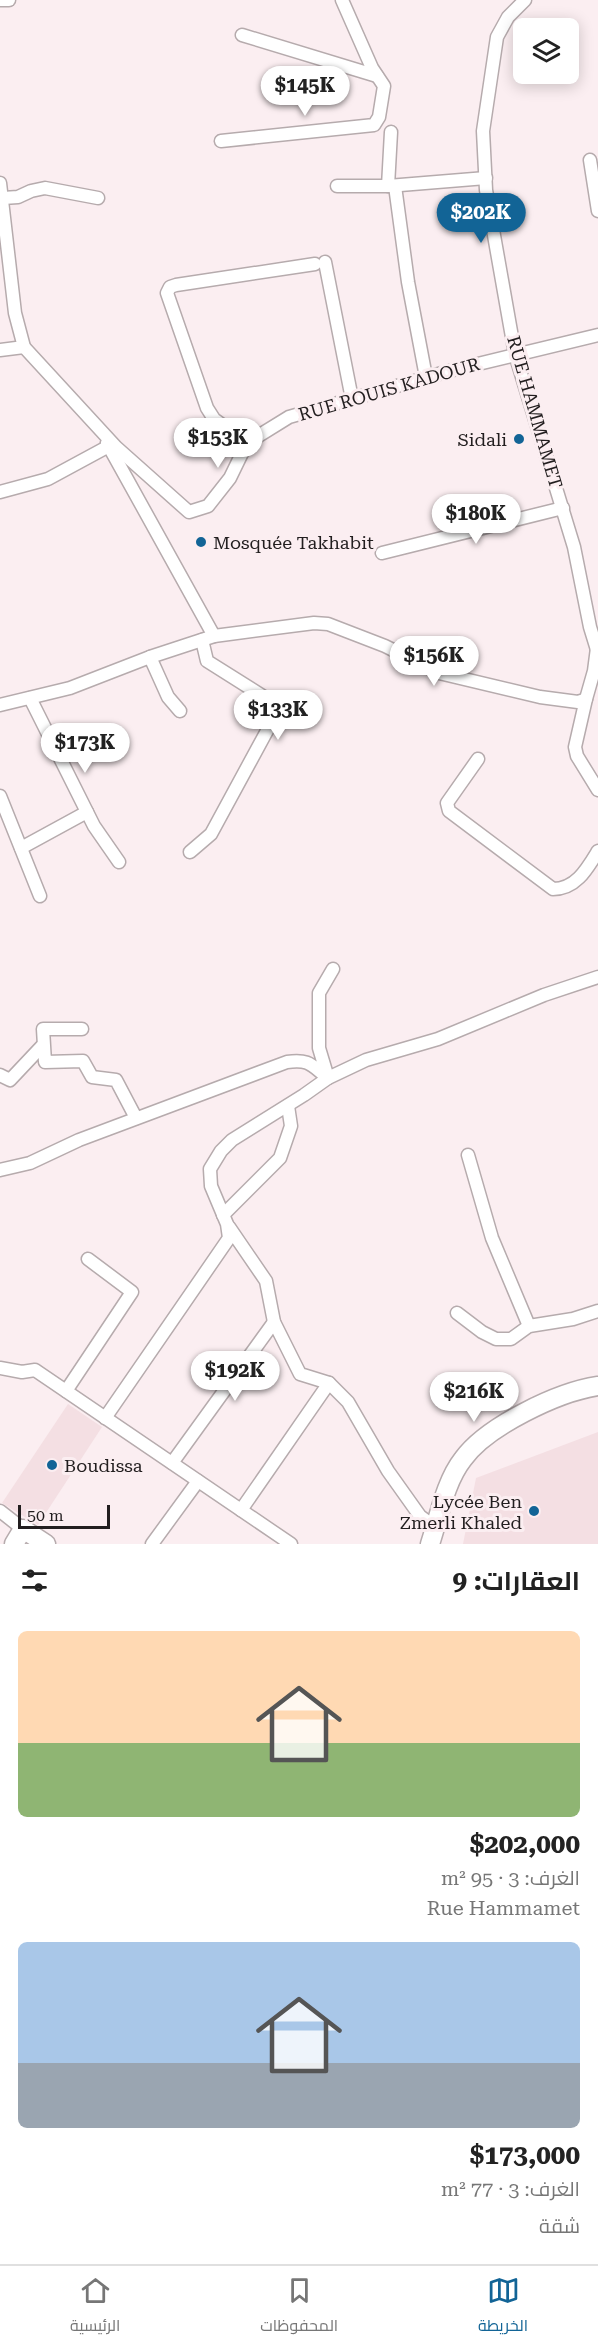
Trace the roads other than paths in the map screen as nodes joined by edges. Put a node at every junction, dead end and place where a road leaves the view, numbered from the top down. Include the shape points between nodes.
1 (0, 0) edge
2 (9, 0) edge
3 (342, 0) edge
4 (525, 0) edge
5 (242, 35) dead end
6 (377, 76) junction
7 (391, 132) dead end
8 (221, 141) dead end
9 (590, 160) dead end
10 (486, 178) junction
11 (0, 183) edge
12 (337, 186) dead end
13 (391, 186) junction
14 (3, 198) junction
15 (98, 198) dead end
16 (598, 211) edge
17 (598, 335) edge
18 (24, 347) junction
19 (0, 350) edge
20 (515, 354) junction
21 (426, 377) junction
22 (352, 399) junction
23 (98, 428) junction
24 (247, 443) junction
25 (109, 446) junction
26 (0, 492) edge
27 (563, 508) junction
28 (382, 553) dead end
29 (214, 636) junction
30 (202, 640) junction
31 (597, 650) edge
32 (150, 657) junction
33 (30, 698) junction
34 (585, 699) junction
35 (0, 705) edge
36 (180, 711) dead end
37 (478, 759) dead end
38 (598, 790) edge
39 (0, 796) edge
40 (87, 813) junction
41 (21, 849) junction
42 (598, 851) edge
43 (190, 852) dead end
44 (119, 862) dead end
45 (40, 896) dead end
46 (333, 969) dead end
47 (598, 977) edge
48 (82, 1029) dead end
49 (43, 1045) junction
50 (0, 1075) edge
51 (328, 1078) junction
52 (288, 1106) junction
53 (135, 1118) junction
54 (468, 1155) dead end
55 (0, 1170) edge
56 (224, 1216) junction
57 (88, 1259) dead end
58 (598, 1311) edge
59 (457, 1313) dead end
60 (274, 1322) junction
61 (529, 1326) junction
62 (0, 1368) edge
63 (329, 1383) junction
64 (598, 1386) edge
65 (66, 1391) junction
66 (105, 1418) junction
67 (172, 1463) junction
68 (198, 1481) junction
69 (241, 1510) junction
70 (0, 1511) edge
71 (19, 1536) edge
72 (433, 1536) edge
73 (46, 1544) edge
74 (153, 1544) edge
75 (291, 1544) edge

1 - 2 street
3 - 6 street
4 - 10 street, RUE HAMMAMET via 508,16 498,37 483,131
5 - 6 street
6 - 8 street via 384,86 374,125
7 - 13 street
9 - 16 street
10 - 13 street
10 - 20 street, RUE HAMMAMET
11 - 14 street
12 - 13 street
13 - 21 street
14 - 15 street via 45,189
14 - 18 street via 15,313
17 - 20 street, RUE ROUIS KADOUR
18 - 19 street
18 - 23 street
20 - 21 street, RUE ROUIS KADOUR
20 - 27 street, RUE HAMMAMET
21 - 22 street, RUE ROUIS KADOUR
22 - 24 street, RUE ROUIS KADOUR via 289,417
22 - 24 street via 320,263 170,287 167,293 207,408 214,419
23 - 24 street via 189,512 208,506 230,478
23 - 25 street
25 - 26 street via 48,479
25 - 29 street
27 - 28 street
27 - 31 street, RUE HAMMAMET
29 - 30 street
29 - 34 street via 328,624 439,673 540,697 578,702
30 - 32 street
30 - 43 street via 207,661 277,708 211,834
31 - 34 street
32 - 33 street via 70,688
32 - 36 street via 168,697
33 - 35 street
33 - 40 street
34 - 38 street via 575,747
37 - 42 street via 447,803 449,811 553,889 574,883
39 - 41 street
40 - 41 street
40 - 44 street
41 - 45 street
46 - 51 street via 319,993 319,1048
47 - 51 street via 429,1042 366,1060
48 - 49 street via 43,1029
49 - 50 street via 10,1080
49 - 53 street via 45,1062 83,1061 92,1077 116,1080
51 - 52 street
51 - 53 street via 311,1063 288,1062
52 - 56 street via 291,1126 280,1158
52 - 56 street via 232,1140 210,1169 211,1186
53 - 55 street via 30,1163
54 - 61 street via 492,1238
56 - 60 street via 266,1281
56 - 66 street via 229,1238
57 - 65 street via 132,1292
58 - 61 street
59 - 61 street via 496,1338 511,1339
60 - 63 street via 300,1374
60 - 67 street
62 - 65 street via 35,1370
63 - 69 street
63 - 72 street via 348,1402 388,1471
64 - 72 street via 549,1401 478,1442 453,1476
65 - 66 street
66 - 67 street
67 - 68 street
68 - 69 street
68 - 74 street
69 - 75 street
70 - 71 street
71 - 73 street

